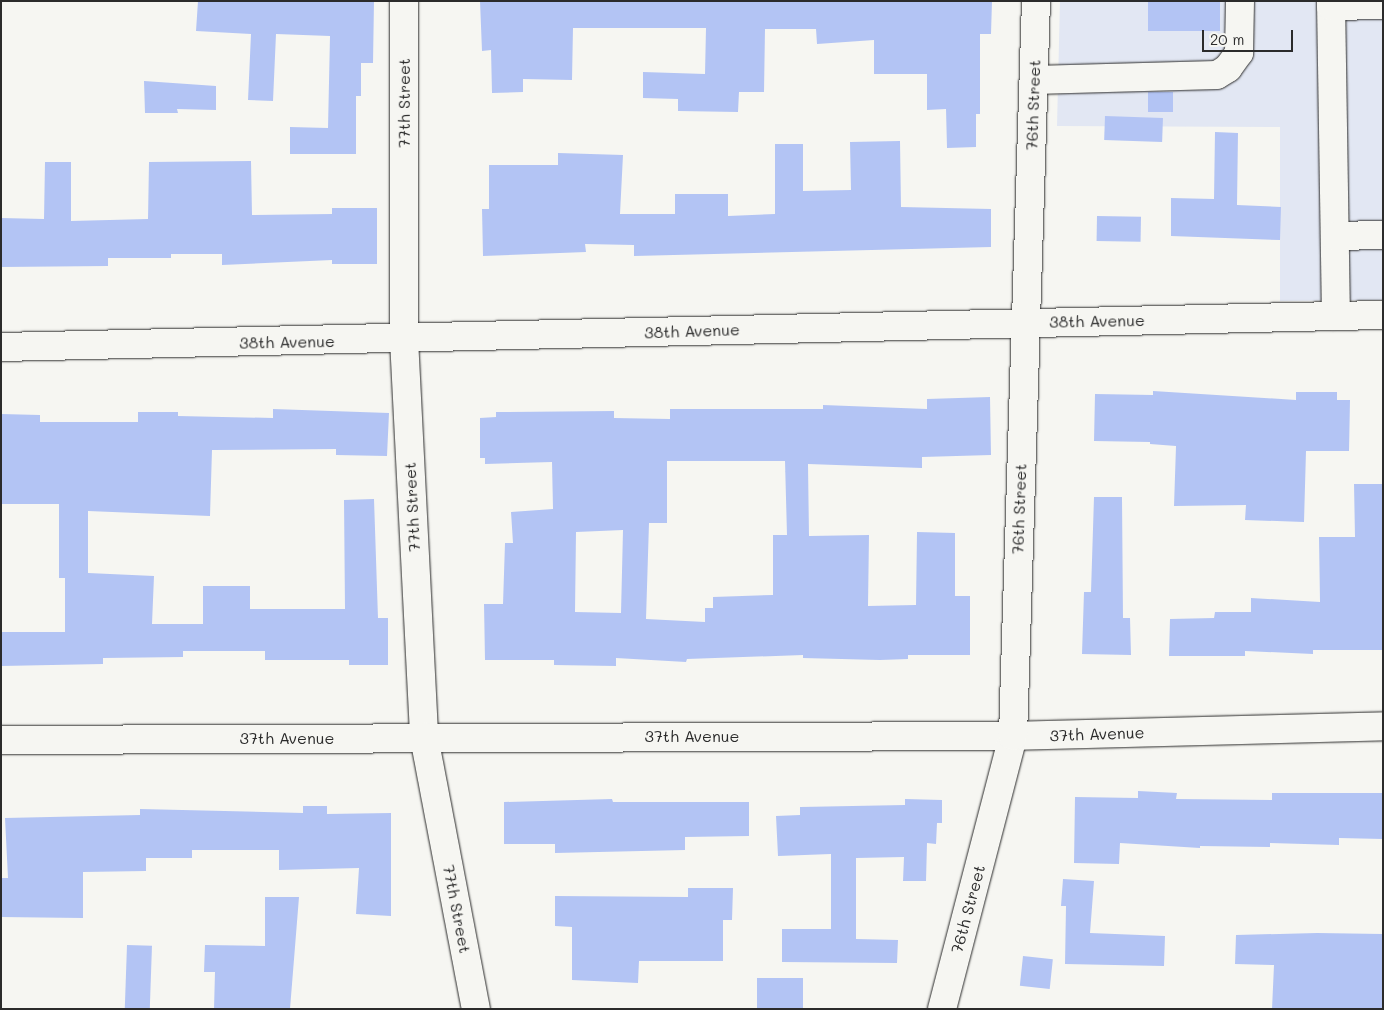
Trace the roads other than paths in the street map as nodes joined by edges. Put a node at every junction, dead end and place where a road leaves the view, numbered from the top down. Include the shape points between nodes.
1 (404, 1) edge
2 (1036, 1) edge
3 (1240, 1) edge
4 (1331, 4) edge
5 (1383, 5) edge
6 (1034, 80) junction
7 (1383, 235) edge
8 (1335, 236) junction
9 (1383, 315) edge
10 (1336, 316) junction
11 (1024, 322) junction
12 (404, 339) junction
13 (1, 347) edge
14 (1383, 726) edge
15 (1012, 736) junction
16 (424, 737) junction
17 (1, 740) edge
18 (476, 1009) edge
19 (942, 1009) edge

1 - 12 street, 77th Street
2 - 6 street, 76th Street
3 - 6 street via 1239,53 1228,68 1217,75
4 - 5 street
4 - 8 street
6 - 11 street, 76th Street
7 - 8 street
8 - 10 street
9 - 10 street, 38th Avenue
10 - 11 street, 38th Avenue
11 - 12 street, 38th Avenue
11 - 15 street, 76th Street
12 - 13 street, 38th Avenue
12 - 16 street, 77th Street
14 - 15 street, 37th Avenue
15 - 16 street, 37th Avenue
15 - 19 street, 76th Street
16 - 17 street, 37th Avenue
16 - 18 street, 77th Street

